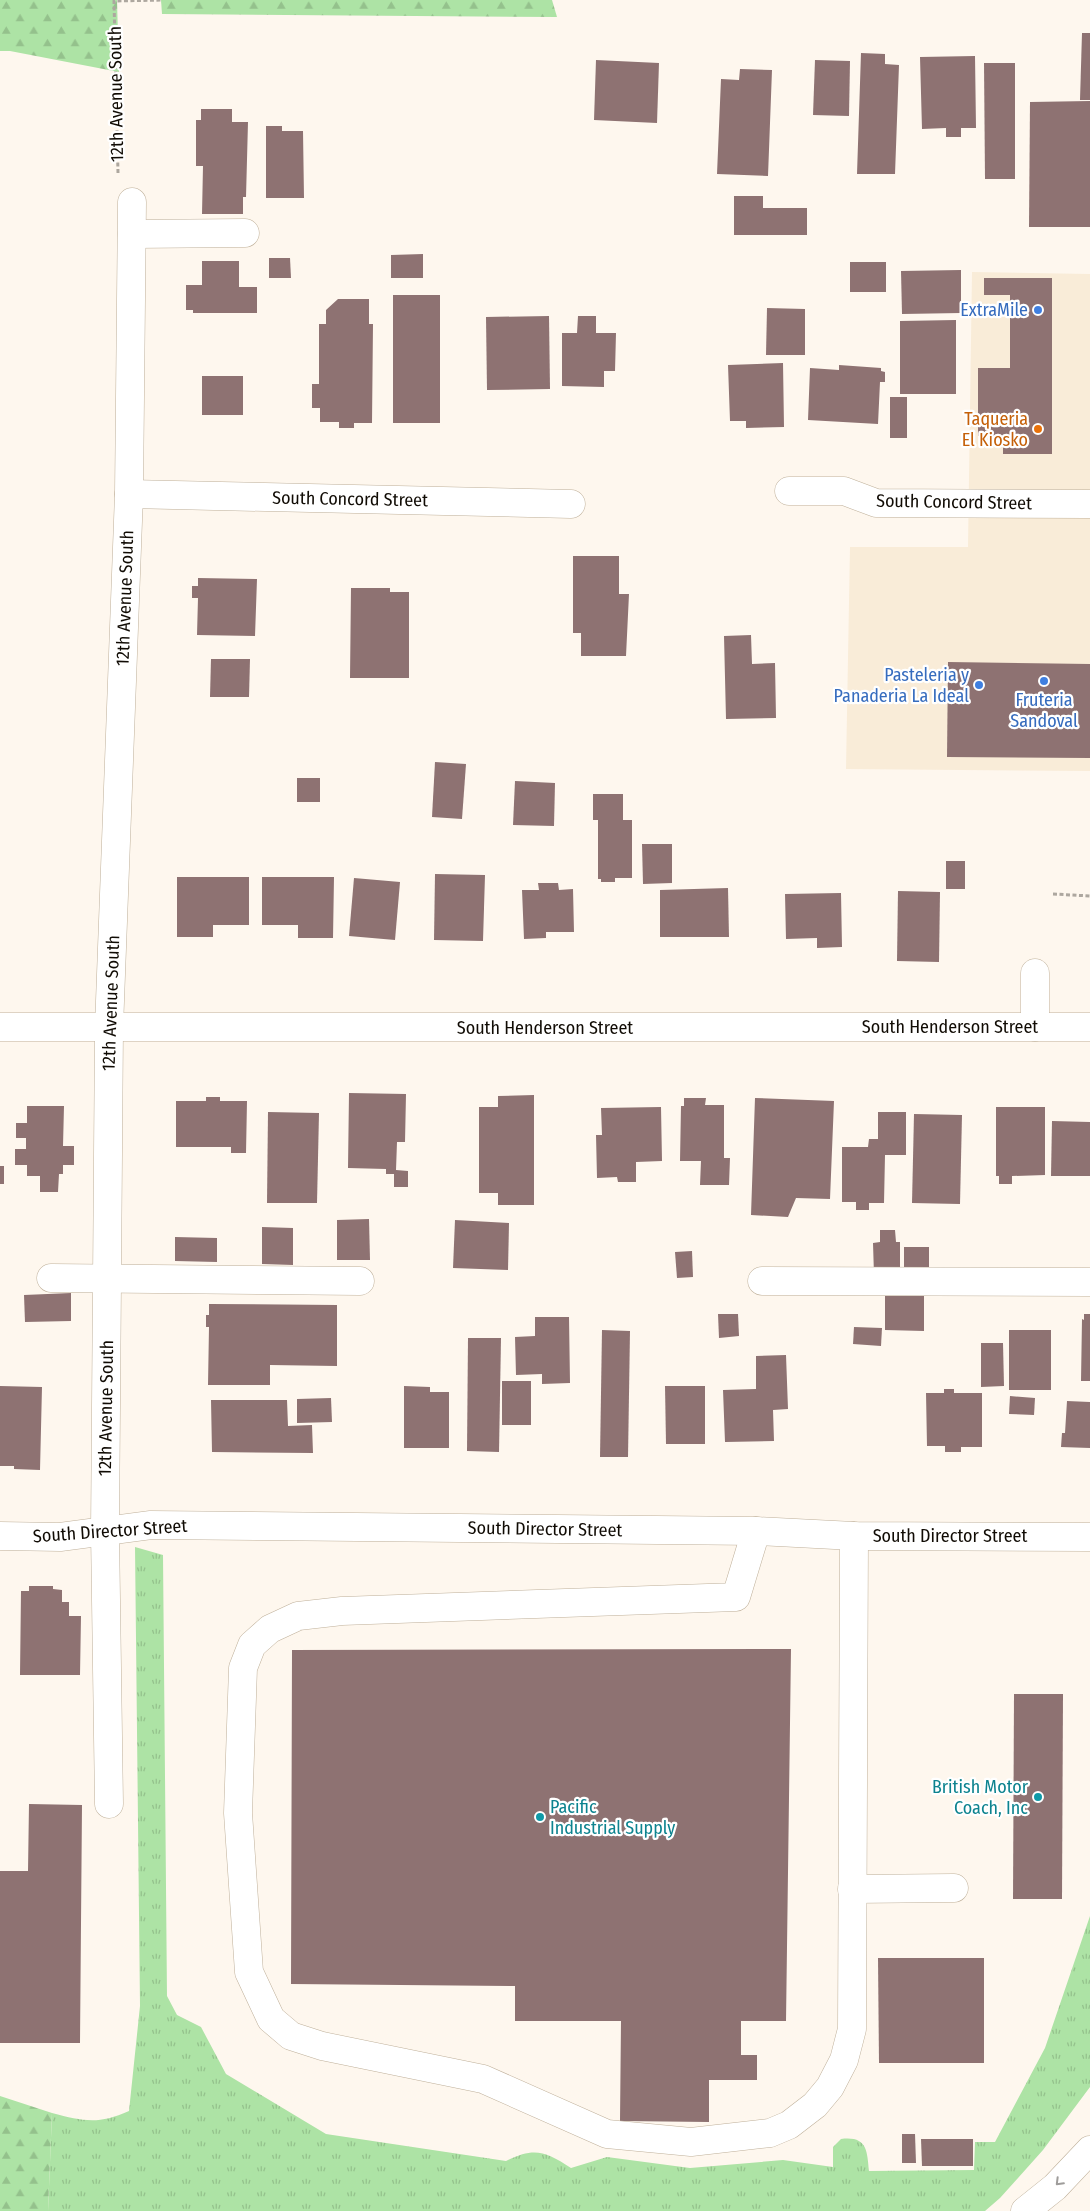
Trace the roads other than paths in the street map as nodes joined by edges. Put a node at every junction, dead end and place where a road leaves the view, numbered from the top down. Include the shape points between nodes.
1 (132, 202) dead end
2 (245, 233) dead end
3 (132, 234) junction
4 (789, 491) dead end
5 (129, 494) junction
6 (571, 504) dead end
7 (1090, 504) edge
8 (1035, 973) dead end
9 (0, 1027) edge
10 (1035, 1027) junction
11 (1090, 1027) edge
12 (110, 1028) junction
13 (51, 1278) dead end
14 (107, 1279) junction
15 (360, 1281) dead end
16 (762, 1281) dead end
17 (1090, 1282) edge
18 (756, 1531) junction
19 (105, 1532) junction
20 (0, 1536) edge
21 (854, 1536) junction
22 (1090, 1537) edge
23 (110, 1804) dead end
24 (954, 1888) dead end
25 (852, 1889) junction
26 (1090, 2150) edge
27 (1025, 2211) edge

1 - 3 main road, 12th Avenue South
2 - 3 main road
3 - 5 main road, 12th Avenue South
4 - 7 main road, South Concord Street via 844,491 876,503
5 - 6 main road, South Concord Street
5 - 12 main road, 12th Avenue South
8 - 10 main road
9 - 12 main road, South Henderson Street
10 - 11 main road, South Henderson Street
10 - 12 main road, South Henderson Street
12 - 14 main road, 12th Avenue South
13 - 14 main road
14 - 15 main road
14 - 19 main road, 12th Avenue South
16 - 17 main road
18 - 19 main road, South Director Street via 151,1525
18 - 21 main road, South Director Street
18 - 25 main road via 736,1597 342,1611 298,1616 270,1629 252,1644 243,1668 238,1813 249,1972 271,2019 291,2036 322,2046 483,2079 607,2134 691,2142 770,2133 789,2125 816,2105 844,2060 852,2029
19 - 20 main road, South Director Street via 60,1537
19 - 23 main road, 12th Avenue South
21 - 22 main road, South Director Street
21 - 25 main road
24 - 25 main road
26 -> 27 main road via 1055,2187

